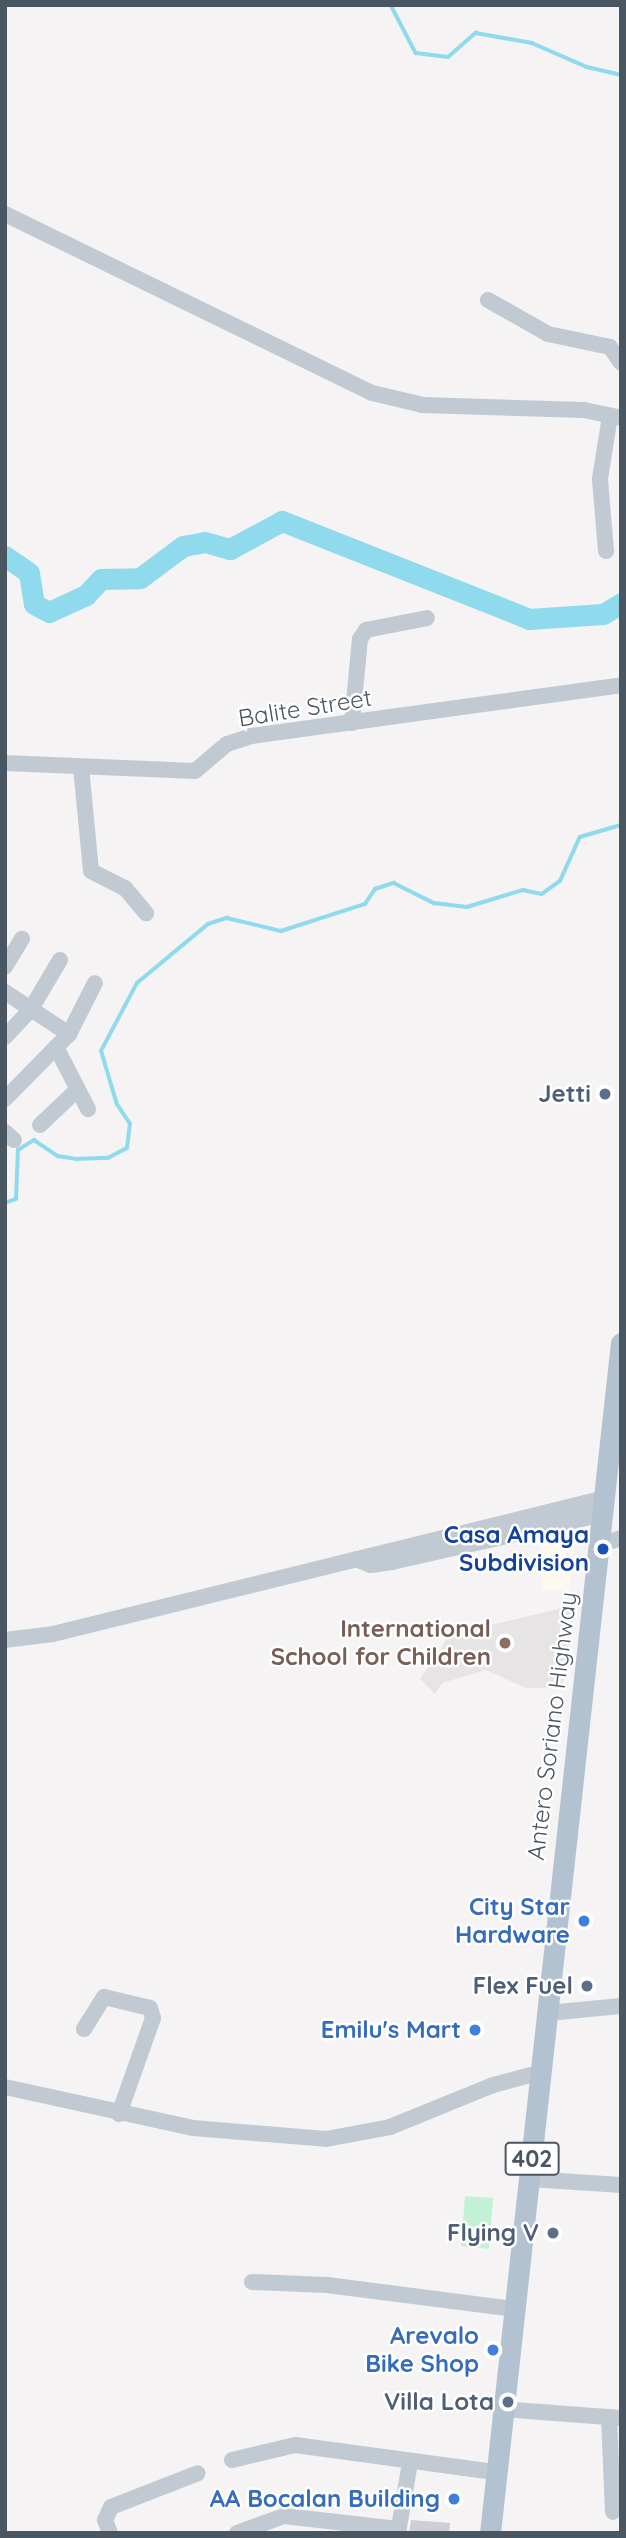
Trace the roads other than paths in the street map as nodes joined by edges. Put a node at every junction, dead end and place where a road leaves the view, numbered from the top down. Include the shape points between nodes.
1 (5, 214) edge
2 (488, 300) dead end
3 (621, 363) edge
4 (615, 417) edge
5 (606, 551) dead end
6 (427, 618) dead end
7 (621, 685) edge
8 (352, 723) junction
9 (5, 763) edge
10 (81, 767) junction
11 (146, 913) dead end
12 (22, 939) dead end
13 (60, 960) dead end
14 (5, 967) edge
15 (95, 983) dead end
16 (5, 992) edge
17 (31, 1009) junction
18 (69, 1034) junction
19 (5, 1037) edge
20 (56, 1047) junction
21 (78, 1089) junction
22 (5, 1100) edge
23 (88, 1109) dead end
24 (40, 1125) dead end
25 (621, 1343) edge
26 (604, 1506) junction
27 (621, 1538) edge
28 (600, 1545) junction
29 (5, 1640) edge
30 (621, 2006) edge
31 (548, 2013) junction
32 (84, 2029) dead end
33 (542, 2072) junction
34 (5, 2088) edge
35 (119, 2114) junction
36 (530, 2179) junction
37 (621, 2185) edge
38 (252, 2282) dead end
39 (514, 2309) junction
40 (502, 2409) junction
41 (615, 2418) edge
42 (232, 2460) dead end
43 (410, 2463) junction
44 (496, 2472) junction
45 (198, 2473) dead end
46 (613, 2512) dead end
47 (398, 2531) edge
48 (110, 2533) edge
49 (237, 2533) edge
50 (490, 2533) edge

1 - 4 street via 372,393 423,405 584,410
2 - 3 street via 548,334 610,347
4 - 5 street via 600,479
6 - 8 street via 366,630 360,639
7 - 8 street, Balite Street
8 - 10 street, Balite Street via 237,739 195,771
9 - 10 street, Balite Street
10 - 11 street via 91,871 125,888
12 - 14 street
13 - 17 street
15 - 18 street
16 - 17 street
17 - 18 street
17 - 19 street
18 - 20 street
20 - 21 street
20 - 22 street
21 - 23 street
21 - 24 street
25 - 26 main road, Antero Soriano Highway / 402
26 - 28 main road, Antero Soriano Highway / 402
26 - 29 street via 392,1562 371,1565 356,1559 53,1634
27 - 28 street
28 - 31 main road, Antero Soriano Highway / 402
30 - 31 street
31 - 33 main road, Antero Soriano Highway / 402
32 - 35 street via 104,1997 150,2008 153,2018
33 - 35 street via 493,2085 390,2127 326,2139 193,2128
33 - 36 main road, Antero Soriano Highway / 402
34 - 35 street
36 - 37 street
36 - 39 main road, Antero Soriano Highway / 402
38 - 39 street via 327,2285
39 - 40 main road, Antero Soriano Highway / 402
40 - 41 street
40 - 44 main road, Antero Soriano Highway / 402
41 - 46 street
42 - 43 street via 295,2445
43 - 44 street
43 - 47 street
44 - 50 main road, Antero Soriano Highway / 402
45 - 48 street via 111,2507 105,2520
47 - 49 street via 284,2516

